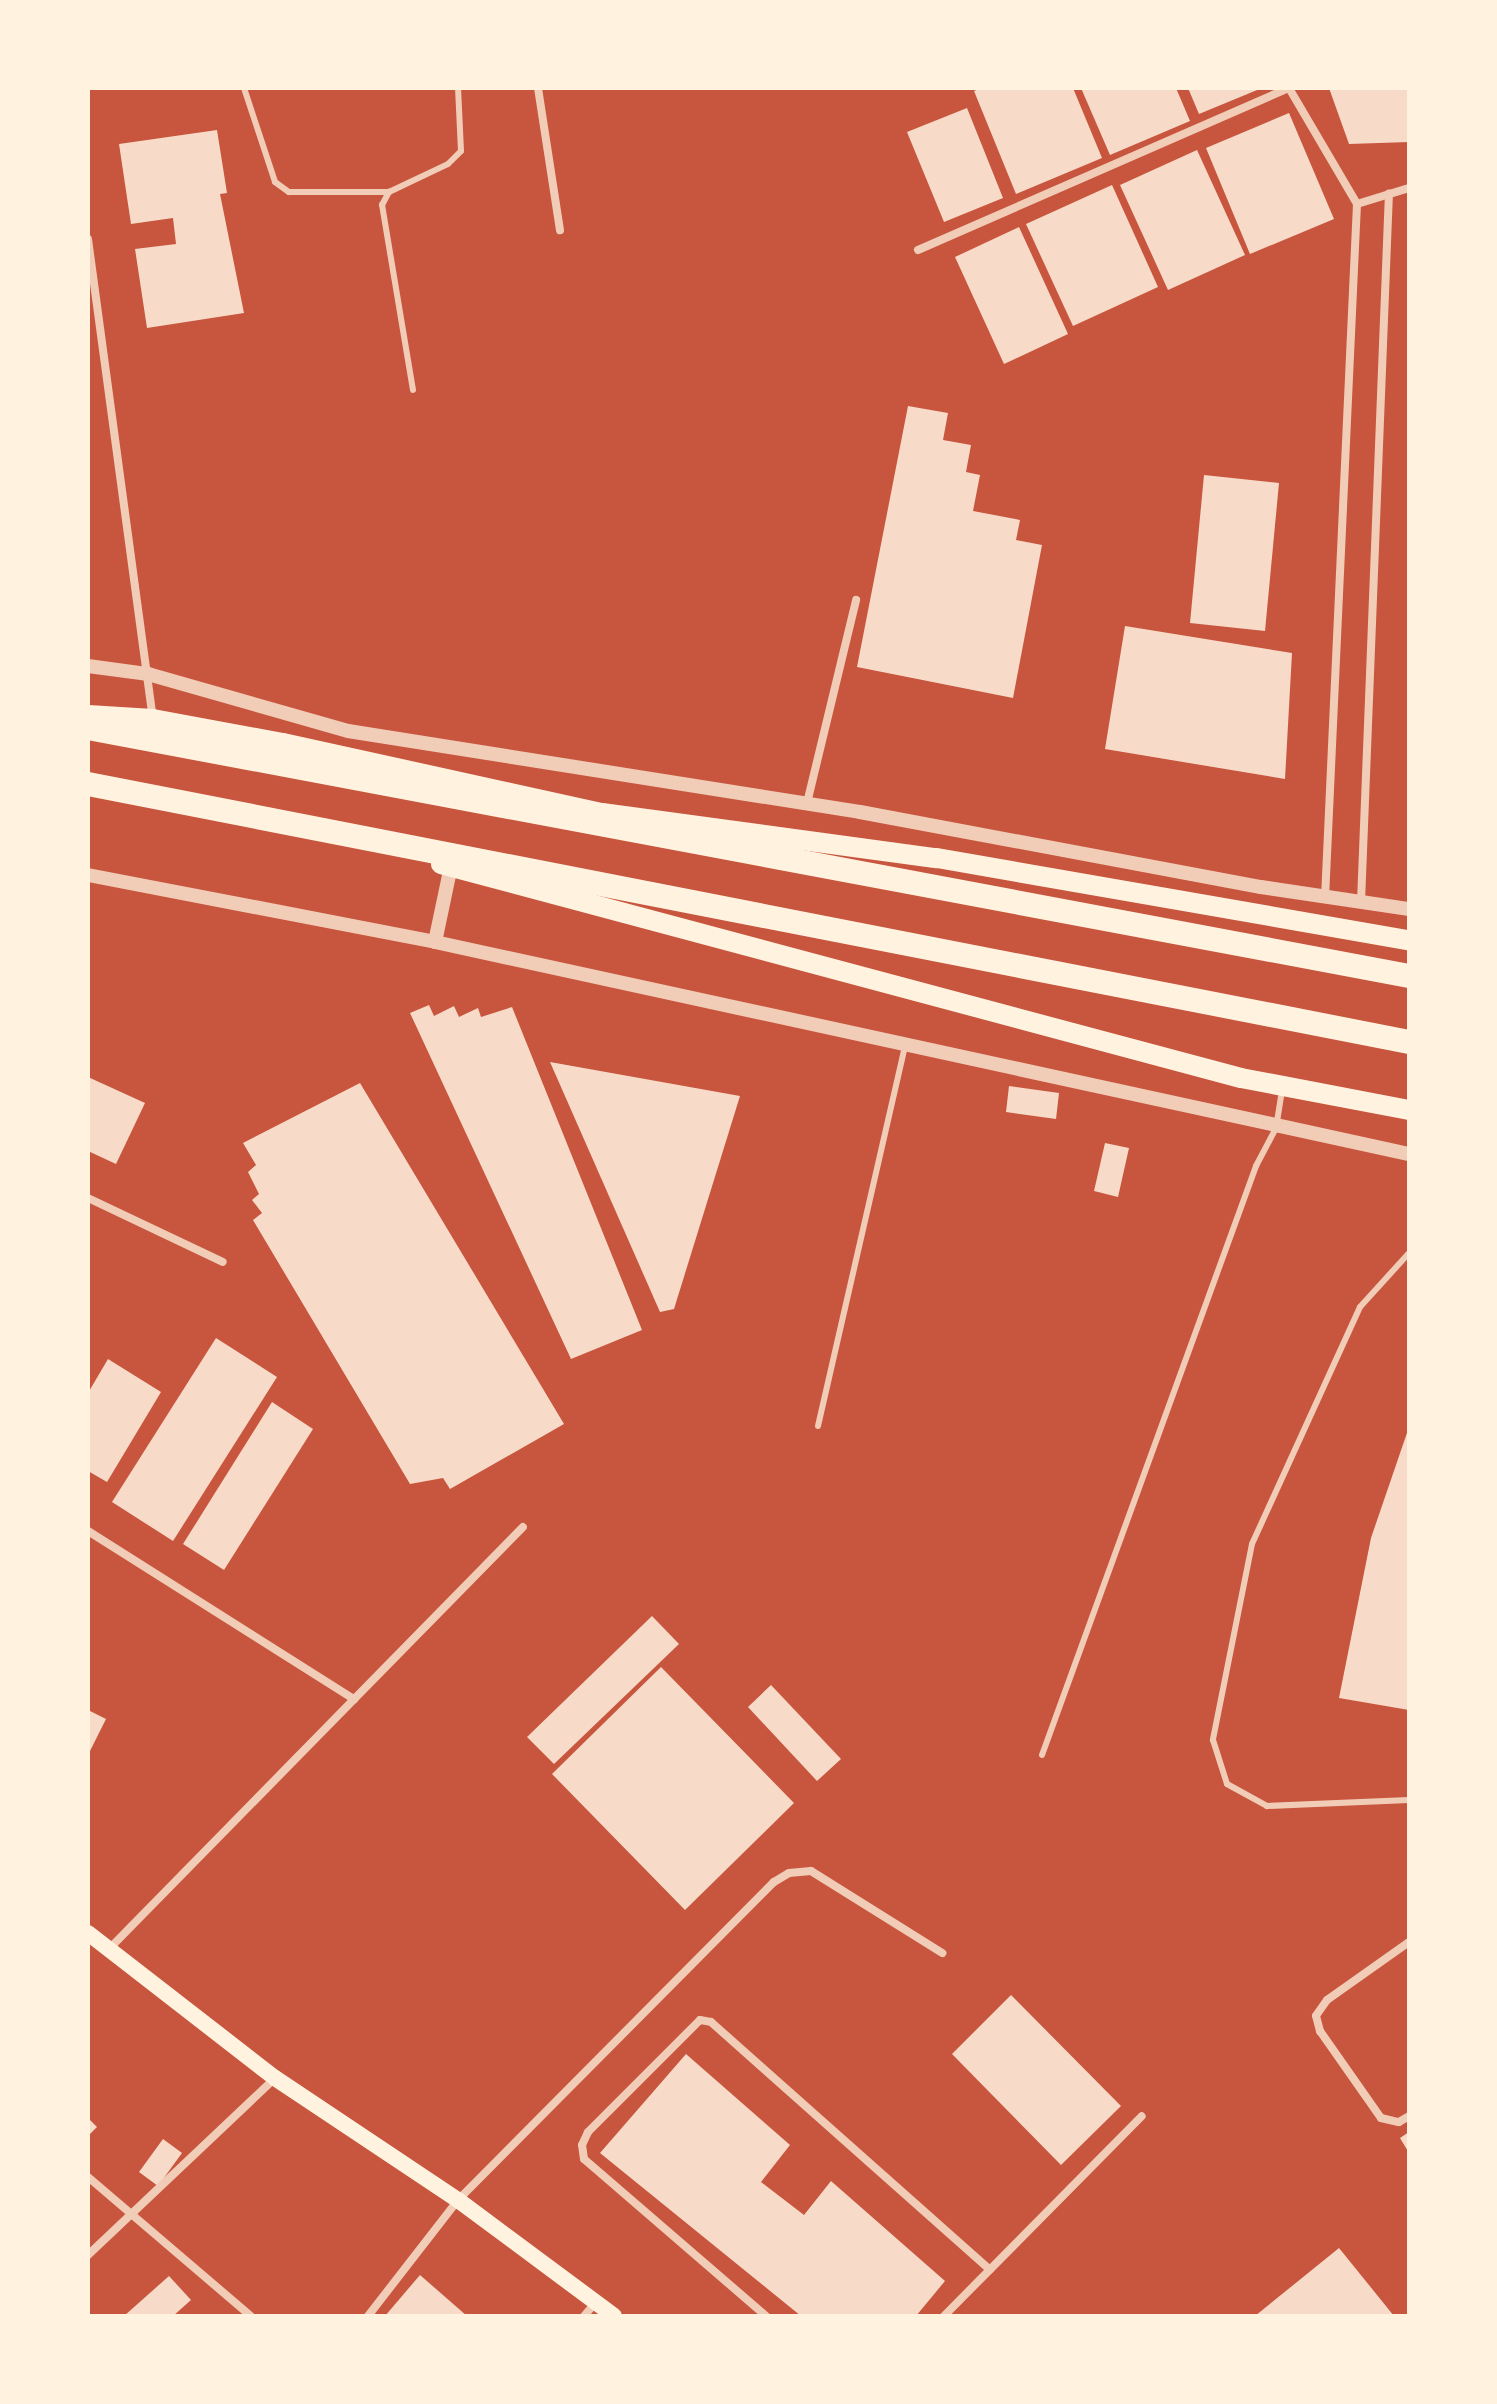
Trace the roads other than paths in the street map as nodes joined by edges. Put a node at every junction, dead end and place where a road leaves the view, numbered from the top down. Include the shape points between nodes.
1 (244, 88) edge
2 (458, 88) edge
3 (538, 88) edge
4 (1289, 88) edge
5 (1409, 188) edge
6 (389, 192) junction
7 (1389, 194) junction
8 (1357, 204) junction
9 (560, 230) dead end
10 (88, 239) edge
11 (918, 250) dead end
12 (413, 390) dead end
13 (856, 600) dead end
14 (88, 666) edge
15 (148, 674) junction
16 (88, 715) edge
17 (153, 719) junction
18 (88, 728) edge
19 (88, 784) edge
20 (88, 794) edge
21 (807, 803) junction
22 (451, 866) junction
23 (88, 875) edge
24 (1325, 897) junction
25 (1361, 902) junction
26 (1409, 909) edge
27 (1409, 940) edge
28 (435, 942) junction
29 (1409, 976) edge
30 (1409, 1042) edge
31 (905, 1046) junction
32 (1283, 1086) junction
33 (1409, 1110) edge
34 (1276, 1128) junction
35 (1409, 1154) edge
36 (88, 1198) edge
37 (1409, 1253) edge
38 (223, 1262) dead end
39 (818, 1426) dead end
40 (523, 1527) dead end
41 (88, 1531) edge
42 (354, 1699) junction
43 (1042, 1755) dead end
44 (1409, 1800) edge
45 (88, 1933) edge
46 (1409, 1942) edge
47 (108, 1950) junction
48 (942, 1953) dead end
49 (275, 2078) junction
50 (1142, 2116) dead end
51 (1409, 2116) edge
52 (88, 2177) edge
53 (458, 2200) junction
54 (131, 2214) junction
55 (88, 2255) edge
56 (990, 2270) junction
57 (597, 2302) junction
58 (251, 2316) edge
59 (368, 2316) edge
60 (584, 2316) edge
61 (614, 2316) edge
62 (766, 2316) edge
63 (944, 2316) edge

1 - 6 lane via 275,182 289,192
2 - 6 lane via 461,151 448,164
3 - 9 street
4 - 8 street
4 - 11 street
5 - 7 street
6 - 12 lane via 382,205
7 - 8 street
7 - 25 street
8 - 24 street
10 - 15 street
13 - 21 street
14 - 15 street
15 - 17 street
15 - 21 street via 348,731
16 - 17 main road
17 - 27 main road via 602,813 937,858
18 - 29 highway
19 - 30 highway
20 - 22 main road
21 - 24 street
22 - 28 street
22 - 32 main road
23 - 28 street
24 - 25 street
25 - 26 street
28 - 31 street
31 - 34 street
31 - 39 lane
32 - 33 main road
32 - 34 lane
34 - 35 street
34 - 43 lane via 1256,1166
36 - 38 street
37 - 44 lane via 1360,1307 1252,1544 1213,1740 1227,1784 1267,1806
40 - 42 street
41 - 42 street
42 - 47 street
45 - 47 main road
46 - 51 street via 1327,2000 1316,2016 1320,2031 1381,2118 1399,2122
47 - 49 main road
48 - 53 street via 811,1871 789,1873
49 - 53 main road
49 - 54 street
50 - 56 street
52 - 54 street
53 - 57 main road
53 - 59 street
54 - 55 street
54 - 58 street
56 - 62 street via 711,2022 700,2020 588,2132 582,2145 584,2159
56 - 63 street
57 - 60 street
57 - 61 main road

